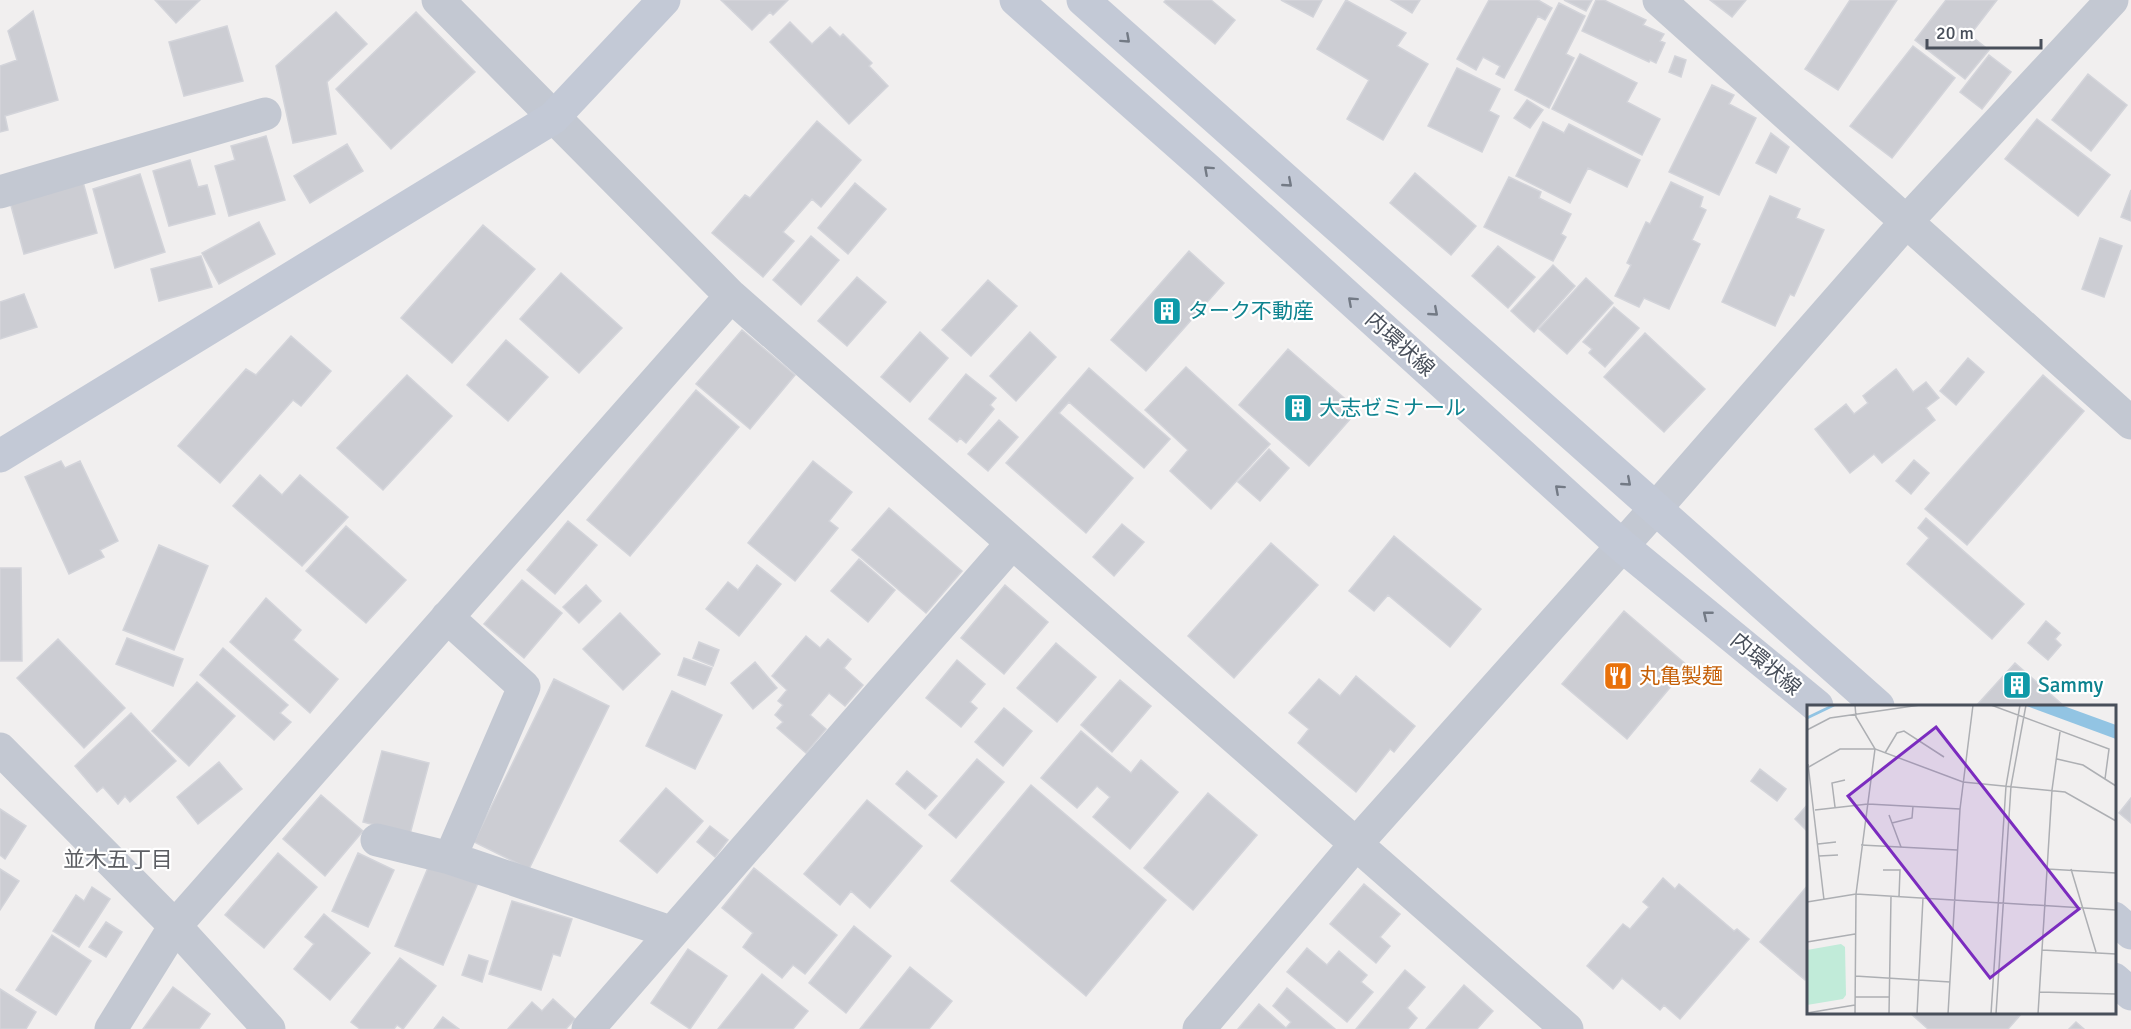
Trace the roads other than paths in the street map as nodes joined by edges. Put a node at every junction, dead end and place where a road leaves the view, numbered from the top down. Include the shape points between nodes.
1 (438, 0) edge
2 (664, 0) edge
3 (1016, 0) edge
4 (1083, 0) edge
5 (1659, 0) edge
6 (2112, 0) edge
7 (265, 114) dead end
8 (553, 118) junction
9 (0, 192) edge
10 (1906, 222) junction
11 (731, 296) junction
12 (2131, 423) edge
13 (0, 456) edge
14 (1656, 508) junction
15 (1012, 543) junction
16 (1621, 545) junction
17 (447, 617) junction
18 (1815, 705) edge
19 (1877, 705) edge
20 (0, 749) edge
21 (377, 840) dead end
22 (1355, 845) junction
23 (450, 858) junction
24 (2116, 919) edge
25 (175, 927) junction
26 (670, 932) junction
27 (2131, 933) edge
28 (2116, 980) edge
29 (2131, 994) edge
30 (111, 1029) edge
31 (269, 1029) edge
32 (588, 1029) edge
33 (1198, 1029) edge
34 (1567, 1029) edge

1 - 8 street
2 - 8 street
16 -> 3 street, 内環状線
4 -> 14 street, 内環状線
5 - 10 street
6 - 10 street
7 - 9 street
8 - 11 street
8 - 13 street
10 - 12 street
10 - 14 street
11 - 15 street
11 - 17 street
14 - 16 street
14 - 19 street, 内環状線
15 - 22 street
15 - 26 street
18 -> 16 street, 内環状線
16 - 22 street
17 - 23 street via 524,687
17 - 25 street
20 - 25 street
21 - 23 street
22 - 33 street
22 - 34 street
23 - 26 street
24 - 27 street
25 - 30 street
25 - 31 street
26 - 32 street
28 - 29 street

